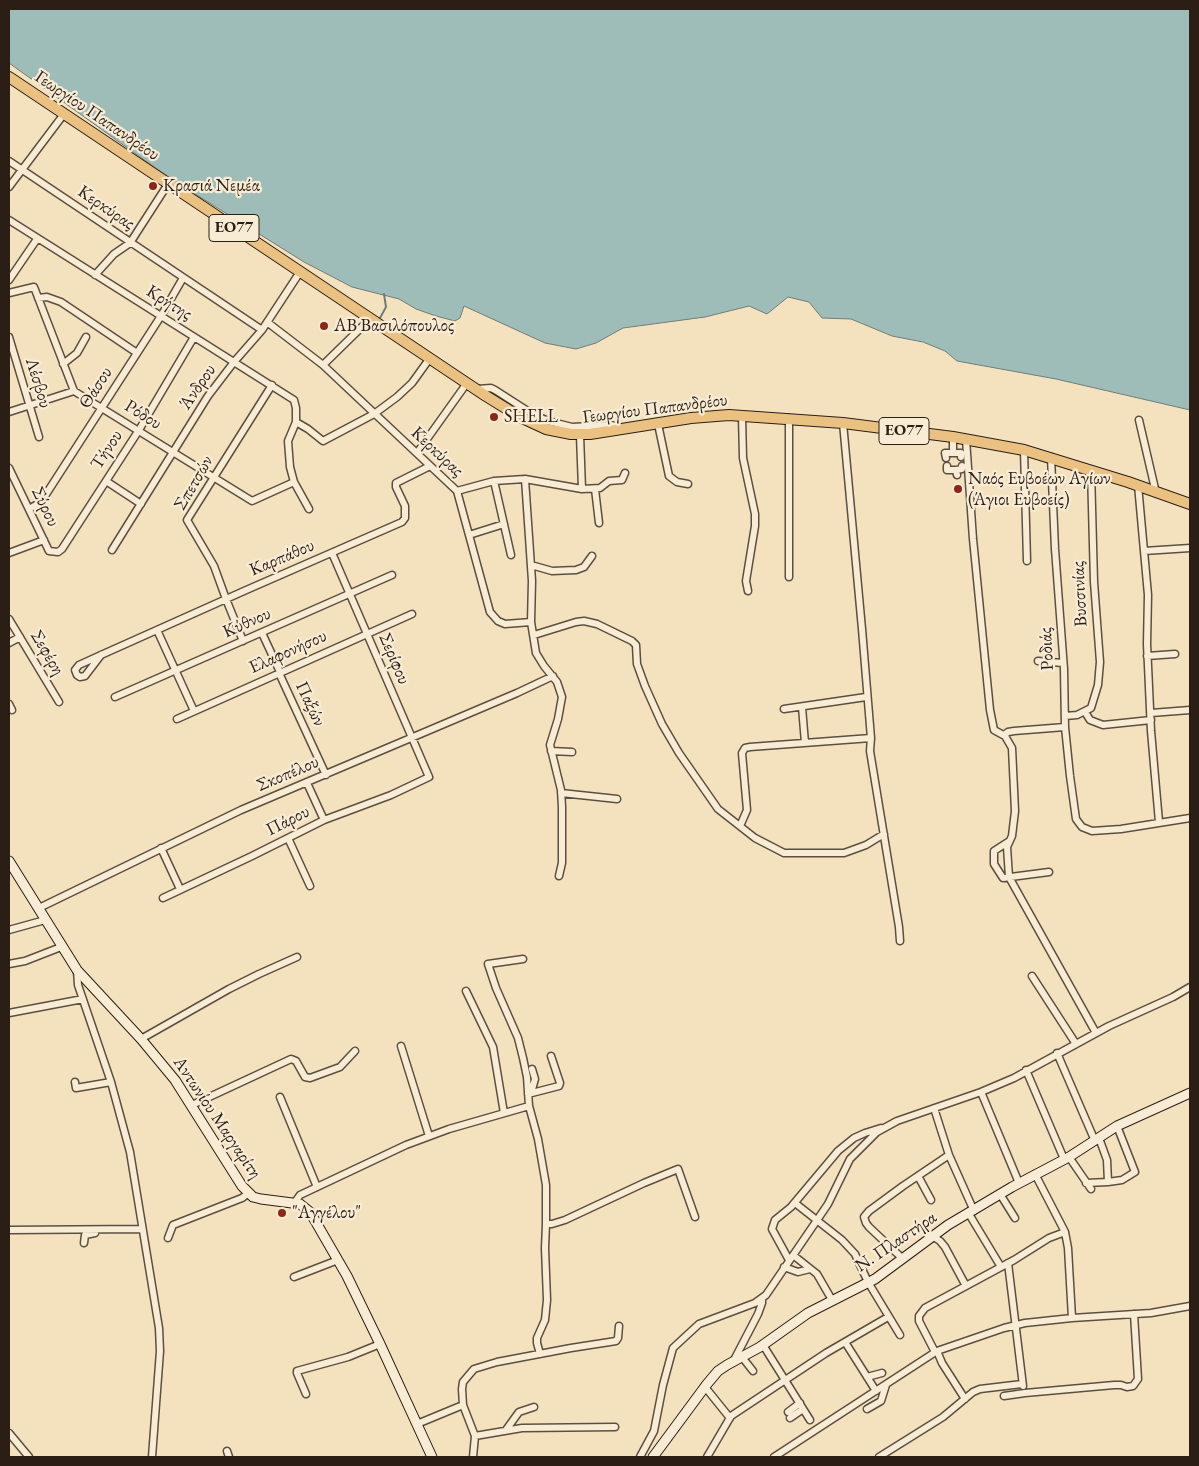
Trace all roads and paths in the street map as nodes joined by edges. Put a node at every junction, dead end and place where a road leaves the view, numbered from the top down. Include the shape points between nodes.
1 (9, 77) edge
2 (64, 114) junction
3 (9, 161) edge
4 (21, 169) junction
5 (168, 184) junction
6 (9, 187) edge
7 (9, 220) edge
8 (37, 239) junction
9 (130, 243) junction
10 (300, 272) junction
11 (95, 275) junction
12 (184, 278) junction
13 (9, 280) edge
14 (9, 293) edge
15 (38, 298) junction
16 (161, 316) junction
17 (370, 319) junction
18 (267, 322) junction
19 (262, 330) junction
20 (9, 337) edge
21 (86, 337) dead end
22 (194, 337) junction
23 (137, 353) junction
24 (430, 358) junction
25 (234, 362) junction
26 (63, 364) junction
27 (323, 365) junction
28 (467, 383) junction
29 (272, 386) junction
30 (477, 389) junction
31 (74, 391) junction
32 (29, 405) junction
33 (102, 406) junction
34 (9, 412) edge
35 (374, 414) junction
36 (742, 416) junction
37 (789, 418) junction
38 (1139, 420) dead end
39 (296, 422) junction
40 (843, 423) junction
41 (658, 424) junction
42 (138, 430) junction
43 (625, 430) junction
44 (580, 435) junction
45 (39, 437) dead end
46 (953, 437) junction
47 (966, 439) junction
48 (1024, 450) junction
49 (174, 452) junction
50 (954, 453) junction
51 (416, 454) junction
52 (961, 457) dead end
53 (946, 458) dead end
54 (1051, 458) junction
55 (430, 466) junction
56 (947, 466) dead end
57 (9, 468) edge
58 (958, 470) dead end
59 (1091, 470) junction
60 (625, 473) dead end
61 (214, 477) junction
62 (525, 479) junction
63 (106, 481) junction
64 (494, 481) junction
65 (294, 482) junction
66 (688, 484) dead end
67 (1138, 485) junction
68 (595, 488) junction
69 (582, 489) junction
70 (457, 491) junction
71 (1156, 493) junction
72 (141, 504) junction
73 (1190, 504) edge
74 (29, 509) junction
75 (309, 509) dead end
76 (599, 523) dead end
77 (504, 524) junction
78 (469, 535) junction
79 (44, 540) junction
80 (1190, 548) edge
81 (112, 550) dead end
82 (1144, 551) junction
83 (58, 552) joint
84 (9, 553) edge
85 (332, 553) junction
86 (511, 555) dead end
87 (592, 556) dead end
88 (1027, 560) dead end
89 (531, 565) junction
90 (392, 575) dead end
91 (789, 577) dead end
92 (748, 591) dead end
93 (350, 594) junction
94 (226, 599) junction
95 (412, 614) dead end
96 (9, 619) edge
97 (531, 622) junction
98 (157, 630) junction
99 (262, 633) junction
100 (367, 634) junction
101 (534, 635) junction
102 (20, 637) junction
103 (243, 641) junction
104 (9, 643) edge
105 (1175, 654) dead end
106 (101, 655) dead end
107 (1147, 656) junction
108 (1038, 661) dead end
109 (1063, 664) junction
110 (175, 671) junction
111 (279, 673) junction
112 (553, 676) junction
113 (866, 697) junction
114 (115, 698) dead end
115 (59, 702) dead end
116 (802, 707) junction
117 (784, 709) dead end
118 (1190, 710) edge
119 (194, 711) junction
120 (1085, 712) junction
121 (1065, 716) junction
122 (1151, 717) junction
123 (177, 718) dead end
124 (1065, 727) junction
125 (1004, 735) junction
126 (412, 738) junction
127 (871, 738) junction
128 (805, 743) junction
129 (551, 751) junction
130 (572, 752) dead end
131 (326, 775) junction
132 (429, 777) joint
133 (307, 783) junction
134 (561, 792) junction
135 (617, 800) dead end
136 (1190, 818) edge
137 (324, 820) junction
138 (1159, 822) junction
139 (740, 826) junction
140 (884, 834) junction
141 (288, 838) junction
142 (1008, 842) junction
143 (160, 848) junction
144 (9, 861) edge
145 (1049, 872) dead end
146 (560, 876) dead end
147 (1009, 877) junction
148 (310, 886) dead end
149 (180, 889) junction
150 (163, 898) dead end
151 (39, 908) junction
152 (45, 920) junction
153 (9, 930) edge
154 (900, 941) dead end
155 (61, 946) junction
156 (297, 958) dead end
157 (523, 959) dead end
158 (9, 964) edge
159 (77, 970) junction
160 (1032, 976) dead end
161 (1190, 987) edge
162 (466, 991) dead end
163 (83, 999) junction
164 (9, 1013) edge
165 (1096, 1033) junction
166 (140, 1039) junction
167 (1076, 1044) junction
168 (401, 1046) dead end
169 (355, 1051) dead end
170 (1058, 1053) junction
171 (551, 1056) dead end
172 (532, 1069) dead end
173 (1026, 1070) junction
174 (75, 1082) dead end
175 (110, 1082) junction
176 (981, 1092) junction
177 (1190, 1093) edge
178 (530, 1094) junction
179 (280, 1098) dead end
180 (192, 1105) junction
181 (529, 1106) junction
182 (934, 1108) junction
183 (504, 1113) junction
184 (1117, 1126) junction
185 (884, 1128) junction
186 (429, 1136) junction
187 (1097, 1140) junction
188 (949, 1155) junction
189 (1066, 1158) junction
190 (1035, 1174) junction
191 (918, 1176) junction
192 (1108, 1182) junction
193 (1019, 1183) junction
194 (1086, 1183) junction
195 (317, 1187) junction
196 (1091, 1189) dead end
197 (249, 1193) junction
198 (1000, 1194) junction
199 (931, 1200) dead end
200 (295, 1202) junction
201 (795, 1203) junction
202 (971, 1212) junction
203 (695, 1217) dead end
204 (1015, 1218) dead end
205 (817, 1220) junction
206 (546, 1224) junction
207 (9, 1230) edge
208 (142, 1231) junction
209 (1065, 1232) junction
210 (932, 1236) junction
211 (168, 1238) dead end
212 (84, 1243) dead end
213 (791, 1257) junction
214 (902, 1259) junction
215 (338, 1260) junction
216 (1008, 1263) junction
217 (784, 1267) junction
218 (1001, 1267) junction
219 (810, 1269) junction
220 (294, 1277) dead end
221 (868, 1282) junction
222 (966, 1286) junction
223 (762, 1299) junction
224 (832, 1300) junction
225 (1190, 1306) edge
226 (1134, 1314) junction
227 (888, 1317) junction
228 (1072, 1318) junction
229 (1016, 1325) junction
230 (619, 1326) dead end
231 (900, 1335) dead end
232 (845, 1342) junction
233 (380, 1344) junction
234 (763, 1345) junction
235 (936, 1351) junction
236 (540, 1354) junction
237 (742, 1357) junction
238 (733, 1362) junction
239 (753, 1371) dead end
240 (882, 1373) dead end
241 (867, 1377) junction
242 (786, 1381) junction
243 (1022, 1384) junction
244 (886, 1385) junction
245 (705, 1387) junction
246 (876, 1391) junction
247 (1025, 1393) junction
248 (306, 1394) dead end
249 (1004, 1396) dead end
250 (965, 1399) junction
251 (463, 1405) junction
252 (802, 1406) junction
253 (534, 1407) dead end
254 (867, 1409) dead end
255 (789, 1415) dead end
256 (730, 1418) junction
257 (810, 1420) dead end
258 (418, 1424) junction
259 (615, 1427) dead end
260 (506, 1430) junction
261 (9, 1433) edge
262 (475, 1436) junction
263 (429, 1456) edge
264 (29, 1457) edge
265 (152, 1457) edge
266 (473, 1457) edge
267 (640, 1457) edge
268 (653, 1457) edge
269 (707, 1457) edge
270 (774, 1457) edge
271 (878, 1457) edge

1 - 2 main road, Γεωργίου Παπανδρέου / ΕΟ77
2 - 4 street
2 - 5 main road, Γεωργίου Παπανδρέου / ΕΟ77
3 - 4 street, Κερκύρας
4 - 6 street
4 - 9 street, Κερκύρας
5 - 9 street
5 - 10 main road, Γεωργίου Παπανδρέου / ΕΟ77
7 - 8 street, Κρήτης
8 - 11 street, Κρήτης
8 - 13 street
9 - 11 street via 114,254
9 - 12 street, Κερκύρας
10 - 17 main road, Γεωργίου Παπανδρέου / ΕΟ77
10 - 18 street, Άνδρου
11 - 16 street, Κρήτης
12 - 16 street, Θάσου
12 - 19 street, Κερκύρας
14 - 15 street via 34,287
15 - 23 street via 61,302
15 - 26 street
16 - 22 street, Κρήτης
16 - 23 street, Θάσου
17 - 24 main road, Γεωργίου Παπανδρέου / ΕΟ77
17 - 27 street
18 - 19 street, Άνδρου
18 - 27 street, Κερκύρας
19 - 25 street, Άνδρου
20 - 32 street, Λέσβου
21 - 26 street via 77,353
22 - 25 street, Κρήτης
22 - 42 street, Τήνου
23 - 33 street, Θάσου
24 - 28 main road, Γεωργίου Παπανδρέου / ΕΟ77
24 - 35 street via 412,383
25 - 29 street, Κρήτης
25 - 49 street, Άνδρου via 208,396
26 - 31 street
27 - 35 street, Κερκύρας
28 - 30 main road, Γεωργίου Παπανδρέου / ΕΟ77
28 - 51 street
29 - 39 street, Κρήτης via 294,400
29 - 61 street, Σπετσών
30 - 43 street via 491,388 548,421 572,427 611,425
30 - 44 main road, Γεωργίου Παπανδρέου / ΕΟ77 via 534,424 552,431
31 - 32 street
31 - 33 street, Ρόδου
32 - 34 street
32 - 45 street, Λέσβου
33 - 42 street, Ρόδου
33 - 74 street, Θάσου via 41,502
35 - 39 street via 323,441
35 - 51 street, Κερκύρας
36 - 37 main road, Γεωργίου Παπανδρέου / ΕΟ77
36 - 41 main road, Γεωργίου Παπανδρέου / ΕΟ77 via 707,416
36 - 92 street via 743,458 756,526 746,580
37 - 40 main road, Γεωργίου Παπανδρέου / ΕΟ77
37 - 91 street
38 - 71 street
39 - 65 street via 288,441
40 - 46 main road, Γεωργίου Παπανδρέου / ΕΟ77
40 - 113 street
41 - 43 main road, Γεωργίου Παπανδρέου / ΕΟ77
41 - 66 street via 669,476
42 - 49 street, Ρόδου
42 - 63 street, Τήνου
43 - 44 main road, Γεωργίου Παπανδρέου / ΕΟ77
44 - 69 street
46 - 47 main road, Γεωργίου Παπανδρέου / ΕΟ77
46 - 50 street
47 - 48 main road, Γεωργίου Παπανδρέου / ΕΟ77
47 - 125 street via 990,710 994,730
48 - 54 main road, Γεωργίου Παπανδρέου / ΕΟ77
48 - 88 street
49 - 61 street, Ρόδου
49 - 72 street, Άνδρου
50 - 52 street via 961,453
50 - 53 street via 945,453
51 - 55 street, Κερκύρας
54 - 59 main road, Γεωργίου Παπανδρέου / ΕΟ77
54 - 109 street, Ροδιάς
55 - 70 street, Κερκύρας
55 - 85 street, Καρπάθου via 396,483 405,506 402,522
56 - 58 street via 947,470
57 - 74 street, Σύρου
59 - 67 main road, Γεωργίου Παπανδρέου / ΕΟ77
59 - 120 street, Βυσσινίας via 1100,662 1095,700
60 - 68 street via 622,480 609,481
61 - 65 street, Ρόδου via 252,501
61 - 94 street, Σπετσών via 187,521 214,566
62 - 64 street
62 - 69 street
62 - 89 street
63 - 72 street
63 - 83 street, Τήνου
64 - 70 street
64 - 77 street
65 - 75 street
67 - 71 main road, Γεωργίου Παπανδρέου / ΕΟ77
67 - 82 street
68 - 69 street
68 - 76 street
70 - 78 street, Κερκύρας
71 - 73 main road, Γεωργίου Παπανδρέου / ΕΟ77
72 - 81 street, Άνδρου
74 - 79 street, Σύρου
77 - 78 street
77 - 86 street
78 - 97 street, Κερκύρας via 492,616 508,625
79 - 83 street, Σύρου via 49,551
79 - 84 street
80 - 82 street
82 - 107 street via 1148,595
85 - 93 street, Σερίφου
85 - 94 street, Καρπάθου
87 - 89 street via 576,570 552,571
89 - 97 street
90 - 93 street, Κύθνου
93 - 99 street, Κύθνου
93 - 100 street, Σερίφου
94 - 98 street, Καρπάθου
94 - 103 street
95 - 100 street, Ελαφονήσου
96 - 102 street, Σεφέρη
97 - 101 street
98 - 106 street, Καρπάθου
98 - 110 street
99 - 103 street, Κύθνου
99 - 111 street, Παξών
100 - 111 street, Ελαφονήσου
100 - 126 street, Σερίφου
101 - 112 street via 536,653
101 - 139 street via 584,621 632,641 636,645 637,664 662,724 718,809
102 - 104 street
102 - 115 street, Σεφέρη
103 - 110 street, Κύθνου
105 - 107 street
107 - 122 street
108 - 109 street
109 - 121 street, Ροδιάς
110 - 114 street, Κύθνου
110 - 119 street
111 - 119 street, Ελαφονήσου
111 - 131 street, Παξών
112 - 126 street, Σκοπέλου
112 - 129 street via 562,697
113 - 116 street
113 - 127 street
116 - 117 street
116 - 128 street
118 - 122 street
119 - 123 street, Ελαφονήσου
120 - 121 street
120 - 122 street via 1090,720 1103,725
121 - 124 street, Ροδιάς
122 - 138 street
124 - 125 street via 1014,731
124 - 138 street, Ροδιάς via 1076,818 1082,827 1092,831
125 - 142 street via 1012,748 1015,794 1014,826
126 - 131 street, Σκοπέλου
126 - 132 street, Σερίφου
127 - 128 street
127 - 140 street via 870,751
128 - 139 street via 750,746 742,753 747,810
129 - 130 street
129 - 134 street
131 - 133 street, Σκοπέλου
132 - 137 street, Πάρου
133 - 137 street
133 - 143 street, Σκοπέλου
134 - 135 street
134 - 146 street
136 - 138 street
137 - 141 street, Πάρου
139 - 140 street via 784,853 844,853
140 - 154 street
141 - 148 street
141 - 149 street, Πάρου
142 - 147 street
142 - 147 street via 994,851 994,864 1005,879
143 - 149 street
143 - 151 street, Σκοπέλου
144 - 151 street, Αντωνίου Μαργαρίτη
145 - 147 street
147 - 165 street
149 - 150 street, Πάρου
151 - 152 street, Αντωνίου Μαργαρίτη
152 - 153 street
152 - 155 street, Αντωνίου Μαργαρίτη
155 - 158 street
155 - 159 street, Αντωνίου Μαργαρίτη
156 - 166 street via 229,989
157 - 178 street via 488,964 518,1038
159 - 163 street
159 - 166 street, Αντωνίου Μαργαρίτη
160 - 167 street
161 - 165 street
162 - 183 street via 493,1047
163 - 164 street
163 - 175 street
165 - 167 street
166 - 180 street, Αντωνίου Μαργαρίτη
167 - 170 street
168 - 186 street
169 - 180 street via 340,1067 310,1078 305,1077 296,1061 291,1059
170 - 173 street
170 - 187 street
171 - 178 street via 559,1086
172 - 178 street via 535,1080
173 - 176 street
173 - 189 street
174 - 175 street via 76,1088
175 - 208 street via 130,1152
176 - 182 street
176 - 193 street
177 - 184 street, Ν. Πλαστήρα
178 - 181 street
179 - 195 street
180 - 197 street, Αντωνίου Μαργαρίτη
181 - 183 street
181 - 206 street via 544,1177
182 - 185 street
182 - 188 street
183 - 186 street
184 - 187 street, Ν. Πλαστήρα
184 - 192 street via 1135,1172 1122,1180
185 - 201 street via 860,1135 838,1151
185 - 205 street via 850,1159
186 - 195 street
187 - 189 street, Ν. Πλαστήρα
187 - 192 street via 1107,1160
188 - 191 street
188 - 202 street
189 - 190 street, Ν. Πλαστήρα
189 - 194 street
190 - 193 street, Ν. Πλαστήρα
190 - 209 street
191 - 199 street
191 - 214 street via 869,1211 864,1219
192 - 194 street
193 - 198 street, Ν. Πλαστήρα
194 - 196 street
195 - 200 street via 300,1195
197 - 200 street, Αντωνίου Μαργαρίτη via 261,1199
197 - 211 street via 173,1225
198 - 202 street, Ν. Πλαστήρα
198 - 204 street
200 - 215 street via 310,1212
201 - 205 street
201 - 213 street via 773,1224 775,1234
202 - 210 street, Ν. Πλαστήρα
202 - 218 street
203 - 206 street via 678,1169 565,1220
205 - 213 street
205 - 221 street via 852,1251
206 - 236 street via 548,1300 545,1320 537,1338
207 - 208 street
208 - 212 street via 90,1232 85,1235
208 - 265 street via 160,1340
209 - 216 street
209 - 228 street
210 - 214 street, Ν. Πλαστήρα
210 - 222 street via 945,1247
213 - 217 street
213 - 219 street
214 - 221 street, Ν. Πλαστήρα
215 - 220 street
215 - 233 street
216 - 218 street
216 - 229 street
217 - 219 street via 798,1272
217 - 223 street
218 - 222 street
219 - 224 street
221 - 224 street, Ν. Πλαστήρα
221 - 227 street
222 - 235 street via 925,1308 919,1316
223 - 238 street via 758,1314
223 - 267 street via 699,1324 672,1348 656,1425
224 - 234 street, Ν. Πλαστήρα
225 - 226 street
226 - 228 street
226 - 247 street via 1138,1379 1133,1386
227 - 231 street
227 - 232 street
228 - 229 street
229 - 235 street
229 - 243 street
230 - 236 street via 616,1341
232 - 241 street
232 - 242 street
233 - 248 street via 297,1371
233 - 258 street
234 - 237 street, Ν. Πλαστήρα
234 - 242 street
235 - 244 street
235 - 250 street
236 - 251 street via 474,1369 463,1382
237 - 238 street, Ν. Πλαστήρα
237 - 239 street
238 - 245 street, Ν. Πλαστήρα via 718,1372
240 - 241 street
241 - 246 street
242 - 252 street
242 - 256 street
243 - 247 street
243 - 250 street via 980,1389
244 - 246 street
244 - 254 street via 883,1401
245 - 256 street
245 - 268 street, Ν. Πλαστήρα
246 - 270 street
247 - 249 street
250 - 271 street
251 - 258 street
251 - 262 street
252 - 255 street
252 - 257 street
253 - 260 street via 519,1412
256 - 269 street
258 - 263 street
259 - 260 street
260 - 262 street
261 - 264 street
262 - 266 street

